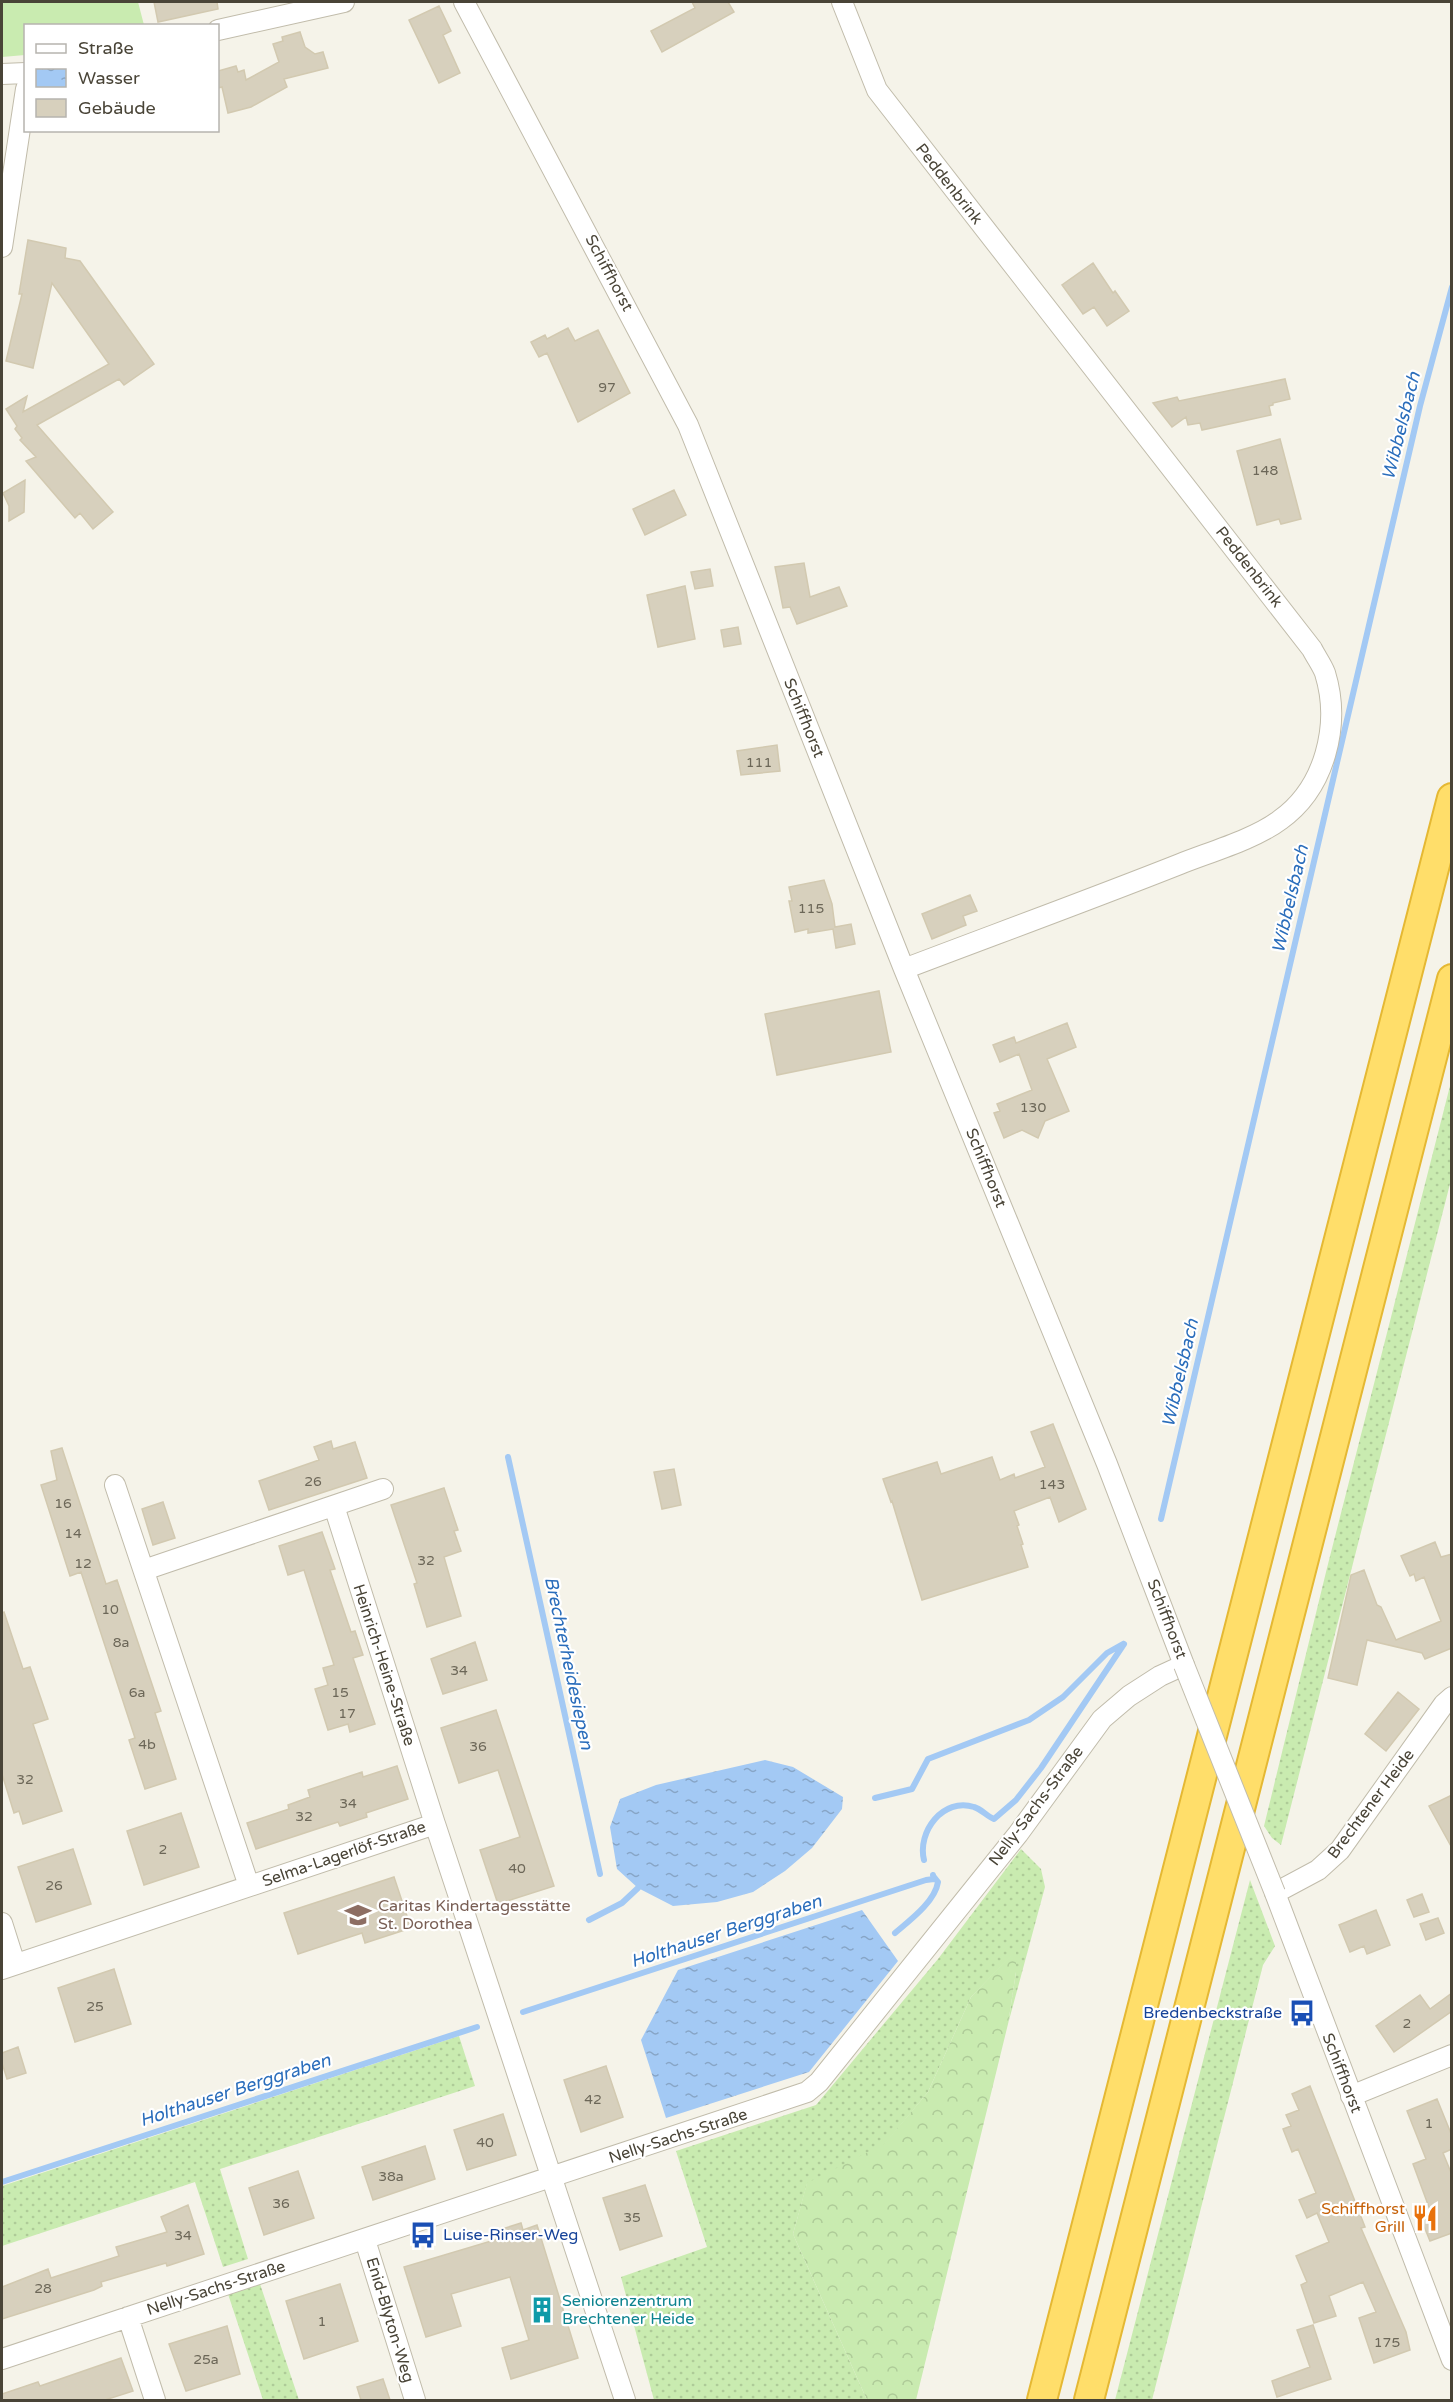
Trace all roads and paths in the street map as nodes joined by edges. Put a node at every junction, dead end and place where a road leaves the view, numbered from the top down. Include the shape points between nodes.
1 (344, 2) edge
2 (464, 2) edge
3 (842, 2) edge
4 (219, 30) edge
5 (24, 73) edge
6 (2, 74) edge
7 (24, 102) edge
8 (2, 247) edge
9 (1452, 798) edge
10 (904, 969) junction
11 (1452, 979) edge
12 (115, 1485) dead end
13 (383, 1489) dead end
14 (334, 1506) junction
15 (144, 1570) junction
16 (1184, 1665) junction
17 (1452, 1698) edge
18 (435, 1824) junction
19 (249, 1886) junction
20 (1280, 1898) junction
21 (2, 1923) edge
22 (8, 1967) edge
23 (1452, 2055) edge
24 (1351, 2096) junction
25 (551, 2177) junction
26 (365, 2240) junction
27 (128, 2317) junction
28 (1450, 2351) edge
29 (2, 2359) edge
30 (155, 2400) edge
31 (415, 2400) edge
32 (625, 2400) edge
33 (1042, 2400) edge
34 (1089, 2400) edge

1 - 4 street
2 - 10 street, Schiffhorst via 688,425
3 - 10 street, Peddenbrink via 877,90 1312,649 1324,671 1331,705 1331,726 1322,764 1300,801 1281,820 1163,871
5 - 6 street
7 - 8 street
9 - 33 highway
10 - 16 street, Schiffhorst via 1107,1464
11 - 34 highway
12 - 15 street
13 - 14 street
14 - 15 street
14 - 18 street, Heinrich-Heine-Straße
15 - 19 street
16 - 20 street, Schiffhorst, bridge
16 - 25 street, Nelly-Sachs-Straße via 1129,1696 1102,1719 1018,1834 807,2092
17 - 20 street, Brechtener Heide via 1340,1850
18 - 19 street, Selma-Lagerlöf-Straße
18 - 25 street, Selma-Lagerlöf-Straße
19 - 22 street, Selma-Lagerlöf-Straße
20 - 24 street, Schiffhorst
21 - 22 street
23 - 24 street
24 - 28 street, Schiffhorst
25 - 26 street, Nelly-Sachs-Straße
25 - 32 street, Selma-Lagerlöf-Straße
26 - 27 street, Nelly-Sachs-Straße
26 - 31 street, Enid-Blyton-Weg
27 - 29 street, Nelly-Sachs-Straße
27 - 30 street

